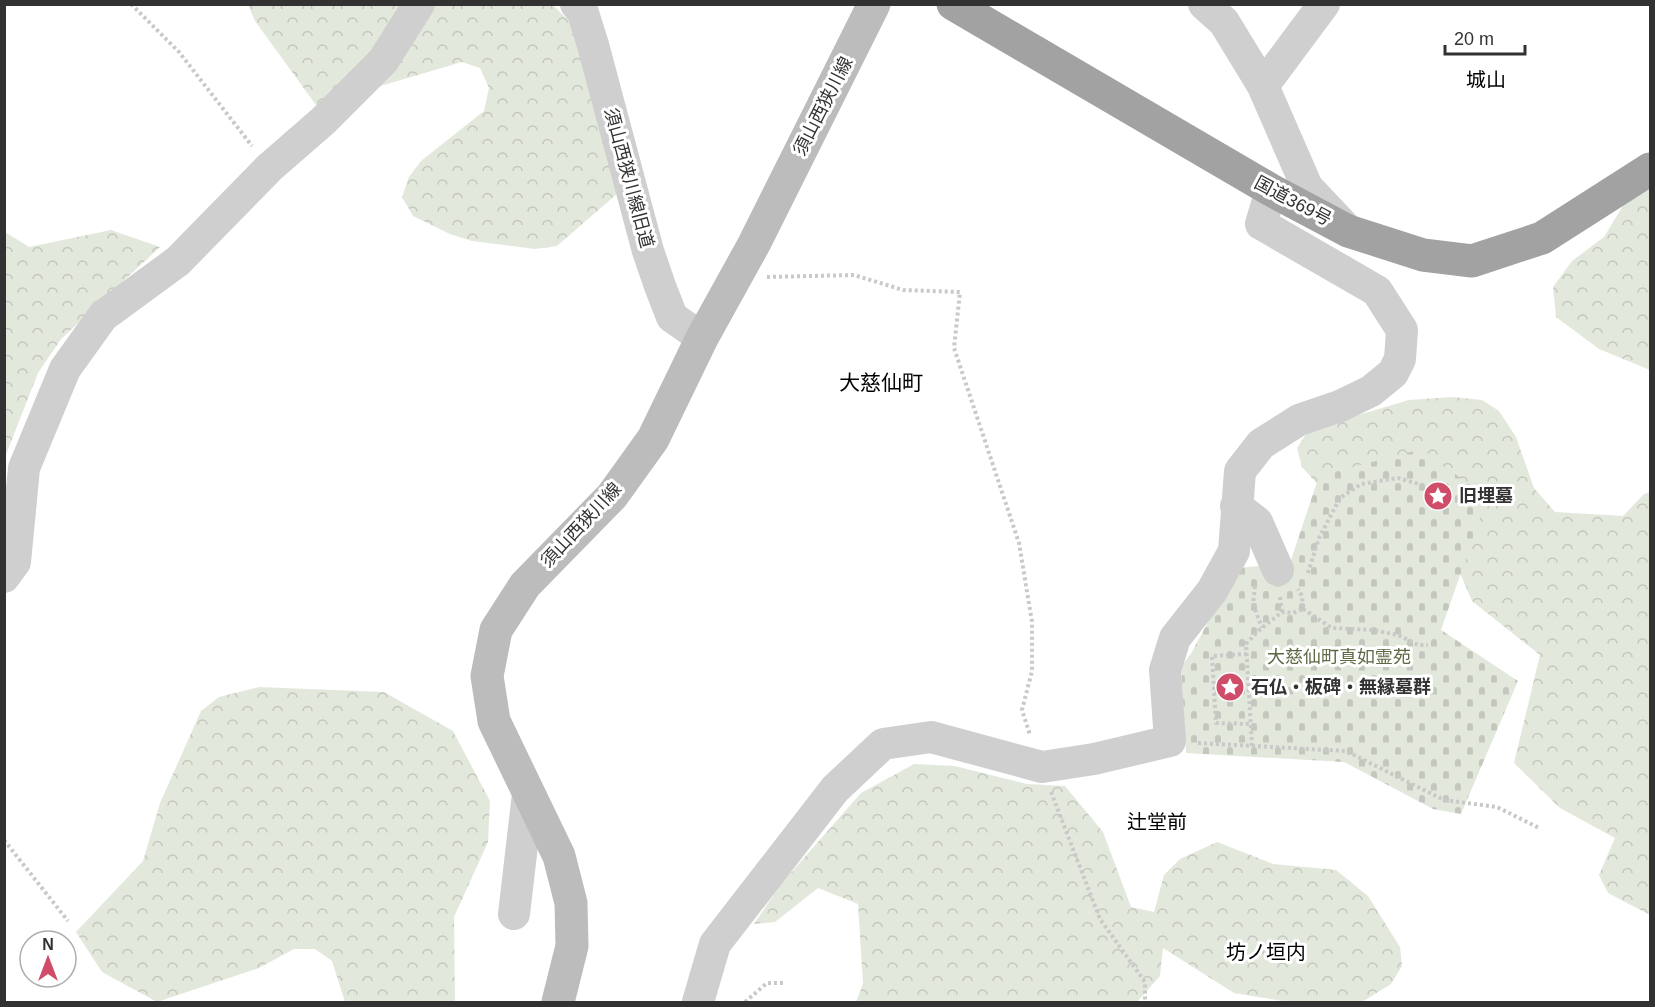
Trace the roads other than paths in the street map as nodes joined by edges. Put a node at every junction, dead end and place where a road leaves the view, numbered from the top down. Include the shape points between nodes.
1 (419, 4) edge
2 (576, 4) edge
3 (874, 4) edge
4 (953, 4) edge
5 (1204, 4) edge
6 (1324, 4) edge
7 (1263, 86) junction
8 (1650, 169) edge
9 (1271, 190) junction
10 (1348, 231) junction
11 (702, 338) junction
12 (1236, 507) junction
13 (4, 577) edge
14 (1293, 584) road end
15 (528, 794) junction
16 (514, 914) dead end
17 (558, 1002) edge
18 (698, 1002) edge

1 - 13 street via 383,61 323,121 269,168 178,261 103,316 65,369 24,468 15,562
2 - 11 street, 須山西狭川線旧道 via 583,13 593,45 660,286 672,316
3 - 11 main road, 須山西狭川線
4 - 9 highway, 国道369号
5 - 7 street via 1224,22
6 - 7 street
7 - 10 street via 1307,187
8 - 10 highway, 国道369号 via 1542,238 1472,261 1423,255
9 - 10 highway, 国道369号
9 - 12 street via 1261,224 1377,291 1402,330 1400,359 1393,373 1371,391 1299,420 1261,444 1240,471
11 - 15 main road, 須山西狭川線 via 653,438 612,496 525,585 496,630 488,676 494,721
12 - 14 street via 1257,522
12 - 18 street via 1234,551 1212,591 1175,638 1165,670 1170,741 1042,767 931,737 883,744 835,789 715,944
15 - 16 street
15 - 17 main road, 須山西狭川線 via 559,856 571,903 572,945

